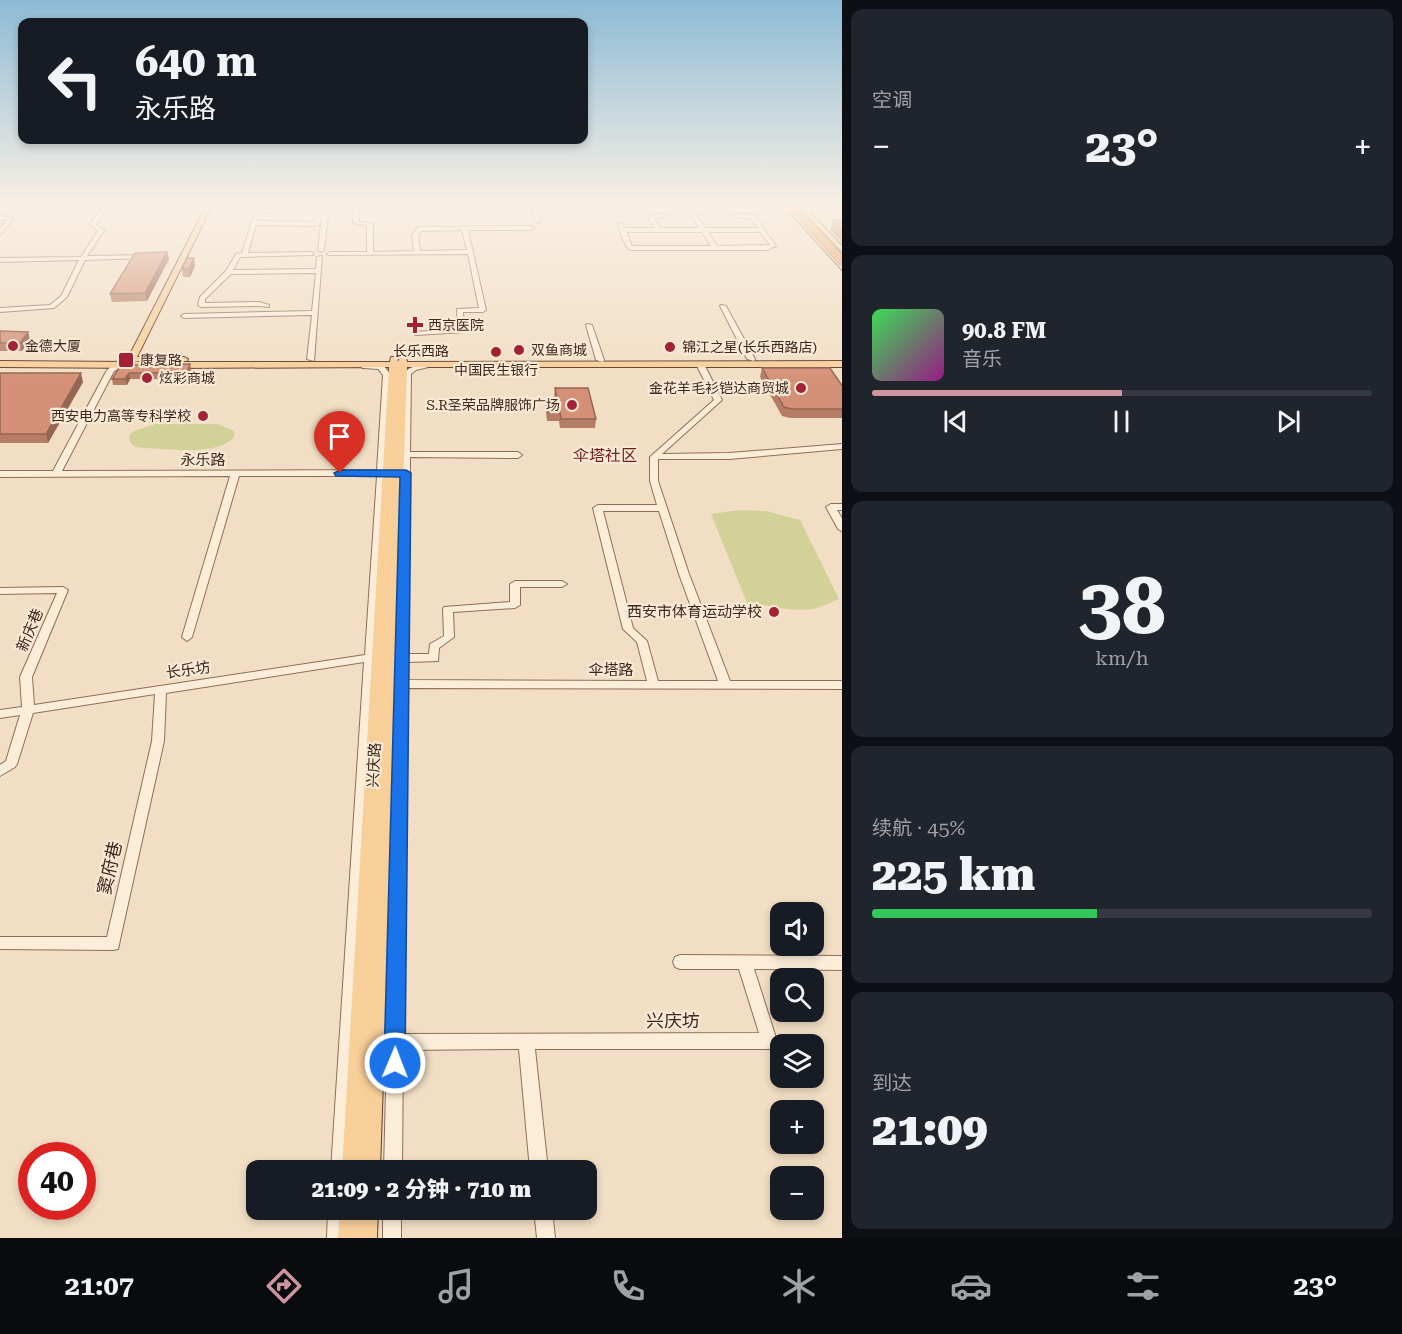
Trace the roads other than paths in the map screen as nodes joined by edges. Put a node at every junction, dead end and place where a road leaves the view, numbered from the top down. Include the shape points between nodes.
1 (80, 264) edge
2 (174, 264) edge
3 (178, 264) edge
4 (233, 264) edge
5 (320, 264) edge
6 (473, 264) edge
7 (319, 271) junction
8 (229, 272) junction
9 (267, 306) dead end
10 (723, 306) dead end
11 (0, 310) edge
12 (315, 313) junction
13 (184, 316) dead end
14 (589, 325) dead end
15 (416, 333) dead end
16 (0, 359) edge
17 (311, 359) junction
18 (751, 359) junction
19 (842, 359) edge
20 (600, 360) junction
21 (126, 362) junction
22 (398, 362) junction
23 (0, 364) edge
24 (700, 364) junction
25 (842, 364) edge
26 (344, 365) junction
27 (441, 365) junction
28 (390, 382) junction
29 (842, 446) edge
30 (406, 454) junction
31 (518, 455) dead end
32 (654, 457) junction
33 (394, 473) junction
34 (0, 474) edge
35 (56, 474) junction
36 (235, 474) junction
37 (842, 507) edge
38 (663, 508) junction
39 (842, 527) edge
40 (562, 584) dead end
41 (0, 591) edge
42 (187, 637) dead end
43 (375, 657) junction
44 (402, 658) junction
45 (390, 683) junction
46 (654, 685) junction
47 (842, 685) edge
48 (726, 686) junction
49 (161, 689) junction
50 (28, 709) junction
51 (0, 714) edge
52 (0, 771) edge
53 (0, 943) edge
54 (680, 962) dead end
55 (744, 962) junction
56 (842, 963) edge
57 (526, 1041) junction
58 (395, 1042) junction
59 (341, 1160) edge
60 (353, 1160) edge
61 (370, 1160) edge
62 (393, 1160) edge
63 (538, 1160) edge
64 (337, 1220) edge
65 (349, 1220) edge
66 (368, 1220) edge
67 (392, 1220) edge
68 (544, 1220) edge
69 (336, 1238) edge
70 (348, 1238) edge
71 (367, 1238) edge
72 (392, 1238) edge
73 (546, 1238) edge

1 - 11 street via 64,297 52,307
2 - 21 main road
3 - 21 main road
4 - 8 street
5 - 7 street
6 - 15 street via 483,310 459,310 462,331
7 - 8 street
7 - 12 street
8 - 9 street via 202,298 201,305
10 - 18 street
12 - 13 street
12 - 17 street
14 - 20 street
16 - 21 main road, 长乐西路
17 - 21 main road, 长乐西路
17 - 22 main road, 长乐西路
18 - 19 main road, 长乐西路
18 - 20 main road, 长乐西路
20 - 22 main road, 长乐西路
21 - 23 main road, 长乐西路
21 - 26 main road, 长乐西路
21 - 35 street via 111,370
22 - 26 main road, 长乐西路
22 - 27 main road, 长乐西路
22 - 28 main road, 兴庆路
22 - 33 main road, 兴庆路
24 - 25 main road, 长乐西路
24 - 27 main road, 长乐西路
24 - 32 street via 718,400
26 - 28 street via 384,369
27 - 30 street via 414,368 407,373
28 - 33 main road, 兴庆路
29 - 32 street via 729,456
30 - 31 street
30 - 33 street
32 - 38 street via 654,481
33 - 36 street, 永乐路
33 - 43 main road, 兴庆路
33 - 44 street
33 - 45 main road, 兴庆路
34 - 35 street, 永乐路
35 - 36 street, 永乐路
36 - 42 street
37 - 39 street via 831,507
38 - 46 street via 598,508 628,629 642,641
38 - 48 street
40 - 44 street via 515,584 515,605 448,609 450,637 434,647 434,658
41 - 50 street, 新庆巷 via 63,590 26,678
43 - 45 main road, 兴庆路
43 - 49 street, 长乐坊
43 - 59 street
44 - 45 street
45 - 46 street, 伞塔路
45 - 58 street
45 - 60 main road, 兴庆路
45 - 61 main road, 兴庆路
46 - 48 street, 伞塔路
47 - 48 street, 伞塔路
49 - 50 street, 长乐坊
49 - 53 street, 窦府巷 via 158,741 113,944
50 - 51 street, 长乐坊
50 - 52 street, 新庆巷 via 11,764
54 - 55 street
55 - 56 street
55 - 57 street, 兴庆坊 via 769,1041
57 - 58 street, 兴庆坊
57 - 63 street
58 - 62 street
64 - 69 street
65 - 70 main road
66 - 71 main road
67 - 72 street
68 - 73 street

